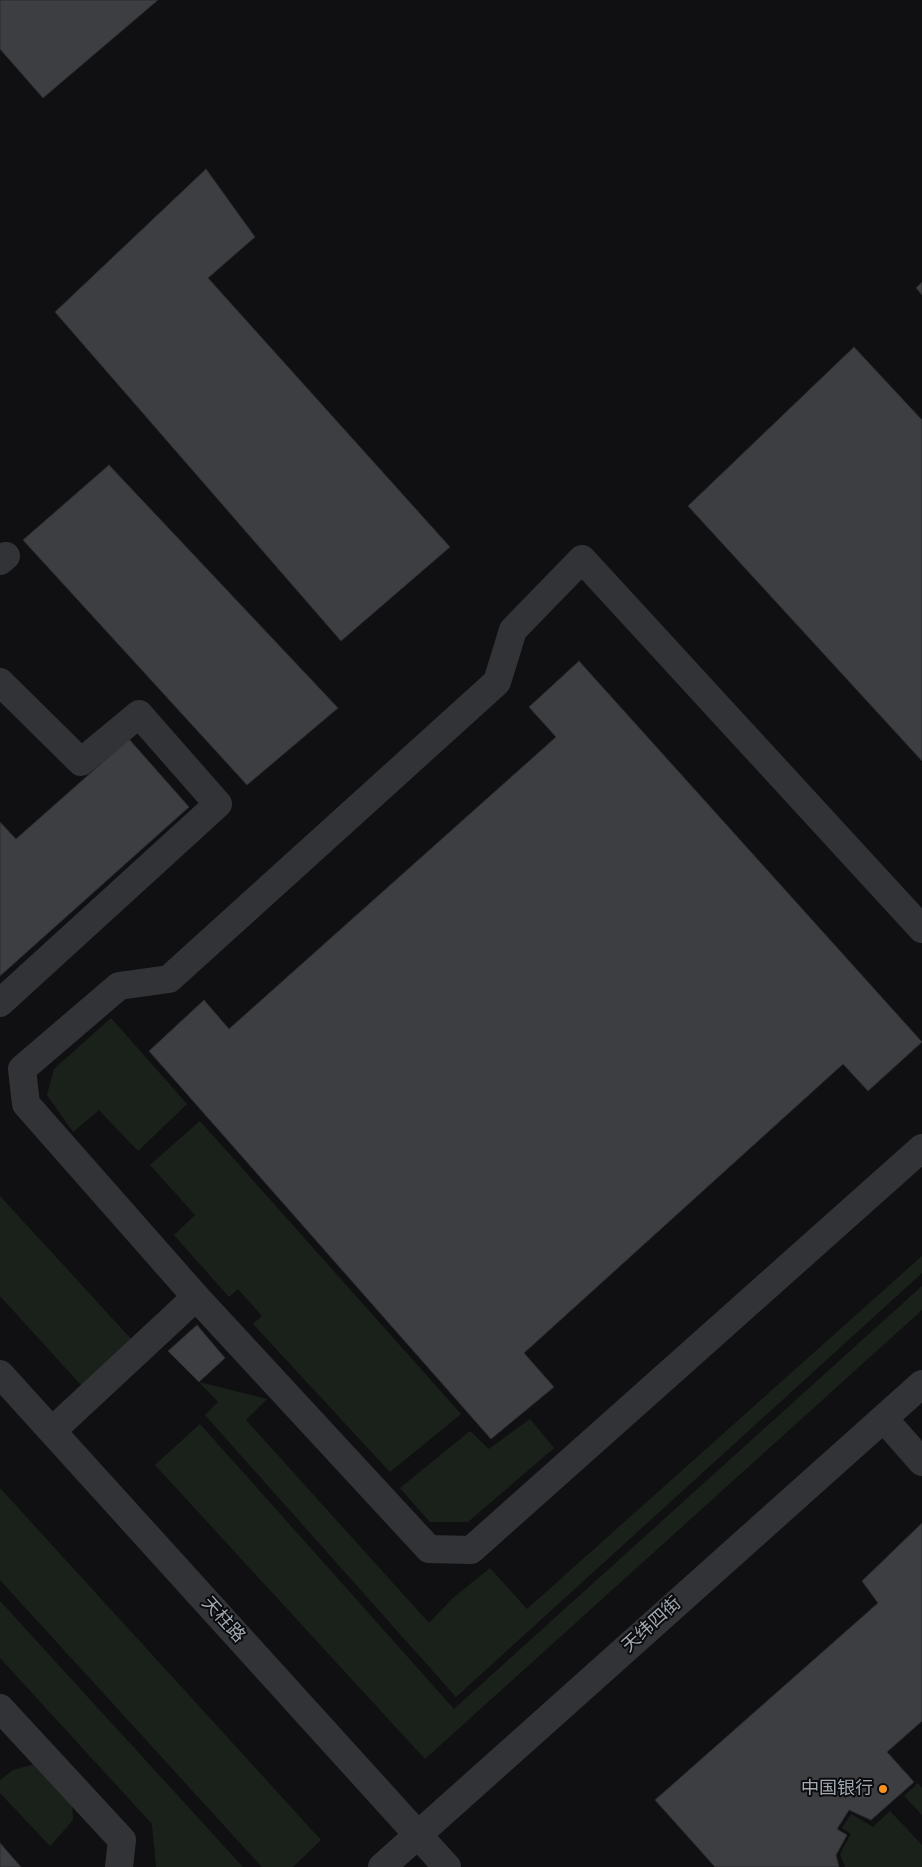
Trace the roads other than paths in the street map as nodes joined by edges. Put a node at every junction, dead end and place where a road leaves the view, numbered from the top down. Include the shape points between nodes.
1 (0, 682) edge
2 (922, 929) edge
3 (0, 1003) edge
4 (922, 1148) edge
5 (196, 1298) junction
6 (0, 1374) edge
7 (922, 1384) edge
8 (884, 1419) junction
9 (52, 1431) junction
10 (922, 1462) edge
11 (0, 1708) edge
12 (418, 1834) junction
13 (119, 1867) edge
14 (382, 1867) edge
15 (447, 1867) edge

1 - 3 street via 81,762 139,714 218,804
2 - 5 street via 582,559 513,630 497,682 483,695 169,979 120,986 22,1069 26,1104
4 - 5 street via 471,1550 429,1548
5 - 9 street
6 - 9 street, 天柱路
7 - 8 street, 天纬四街
8 - 10 street
8 - 12 street, 天纬四街
9 - 12 street, 天柱路
11 - 13 street via 122,1840
12 - 14 street, 天纬四街
12 - 15 street, 天柱路

